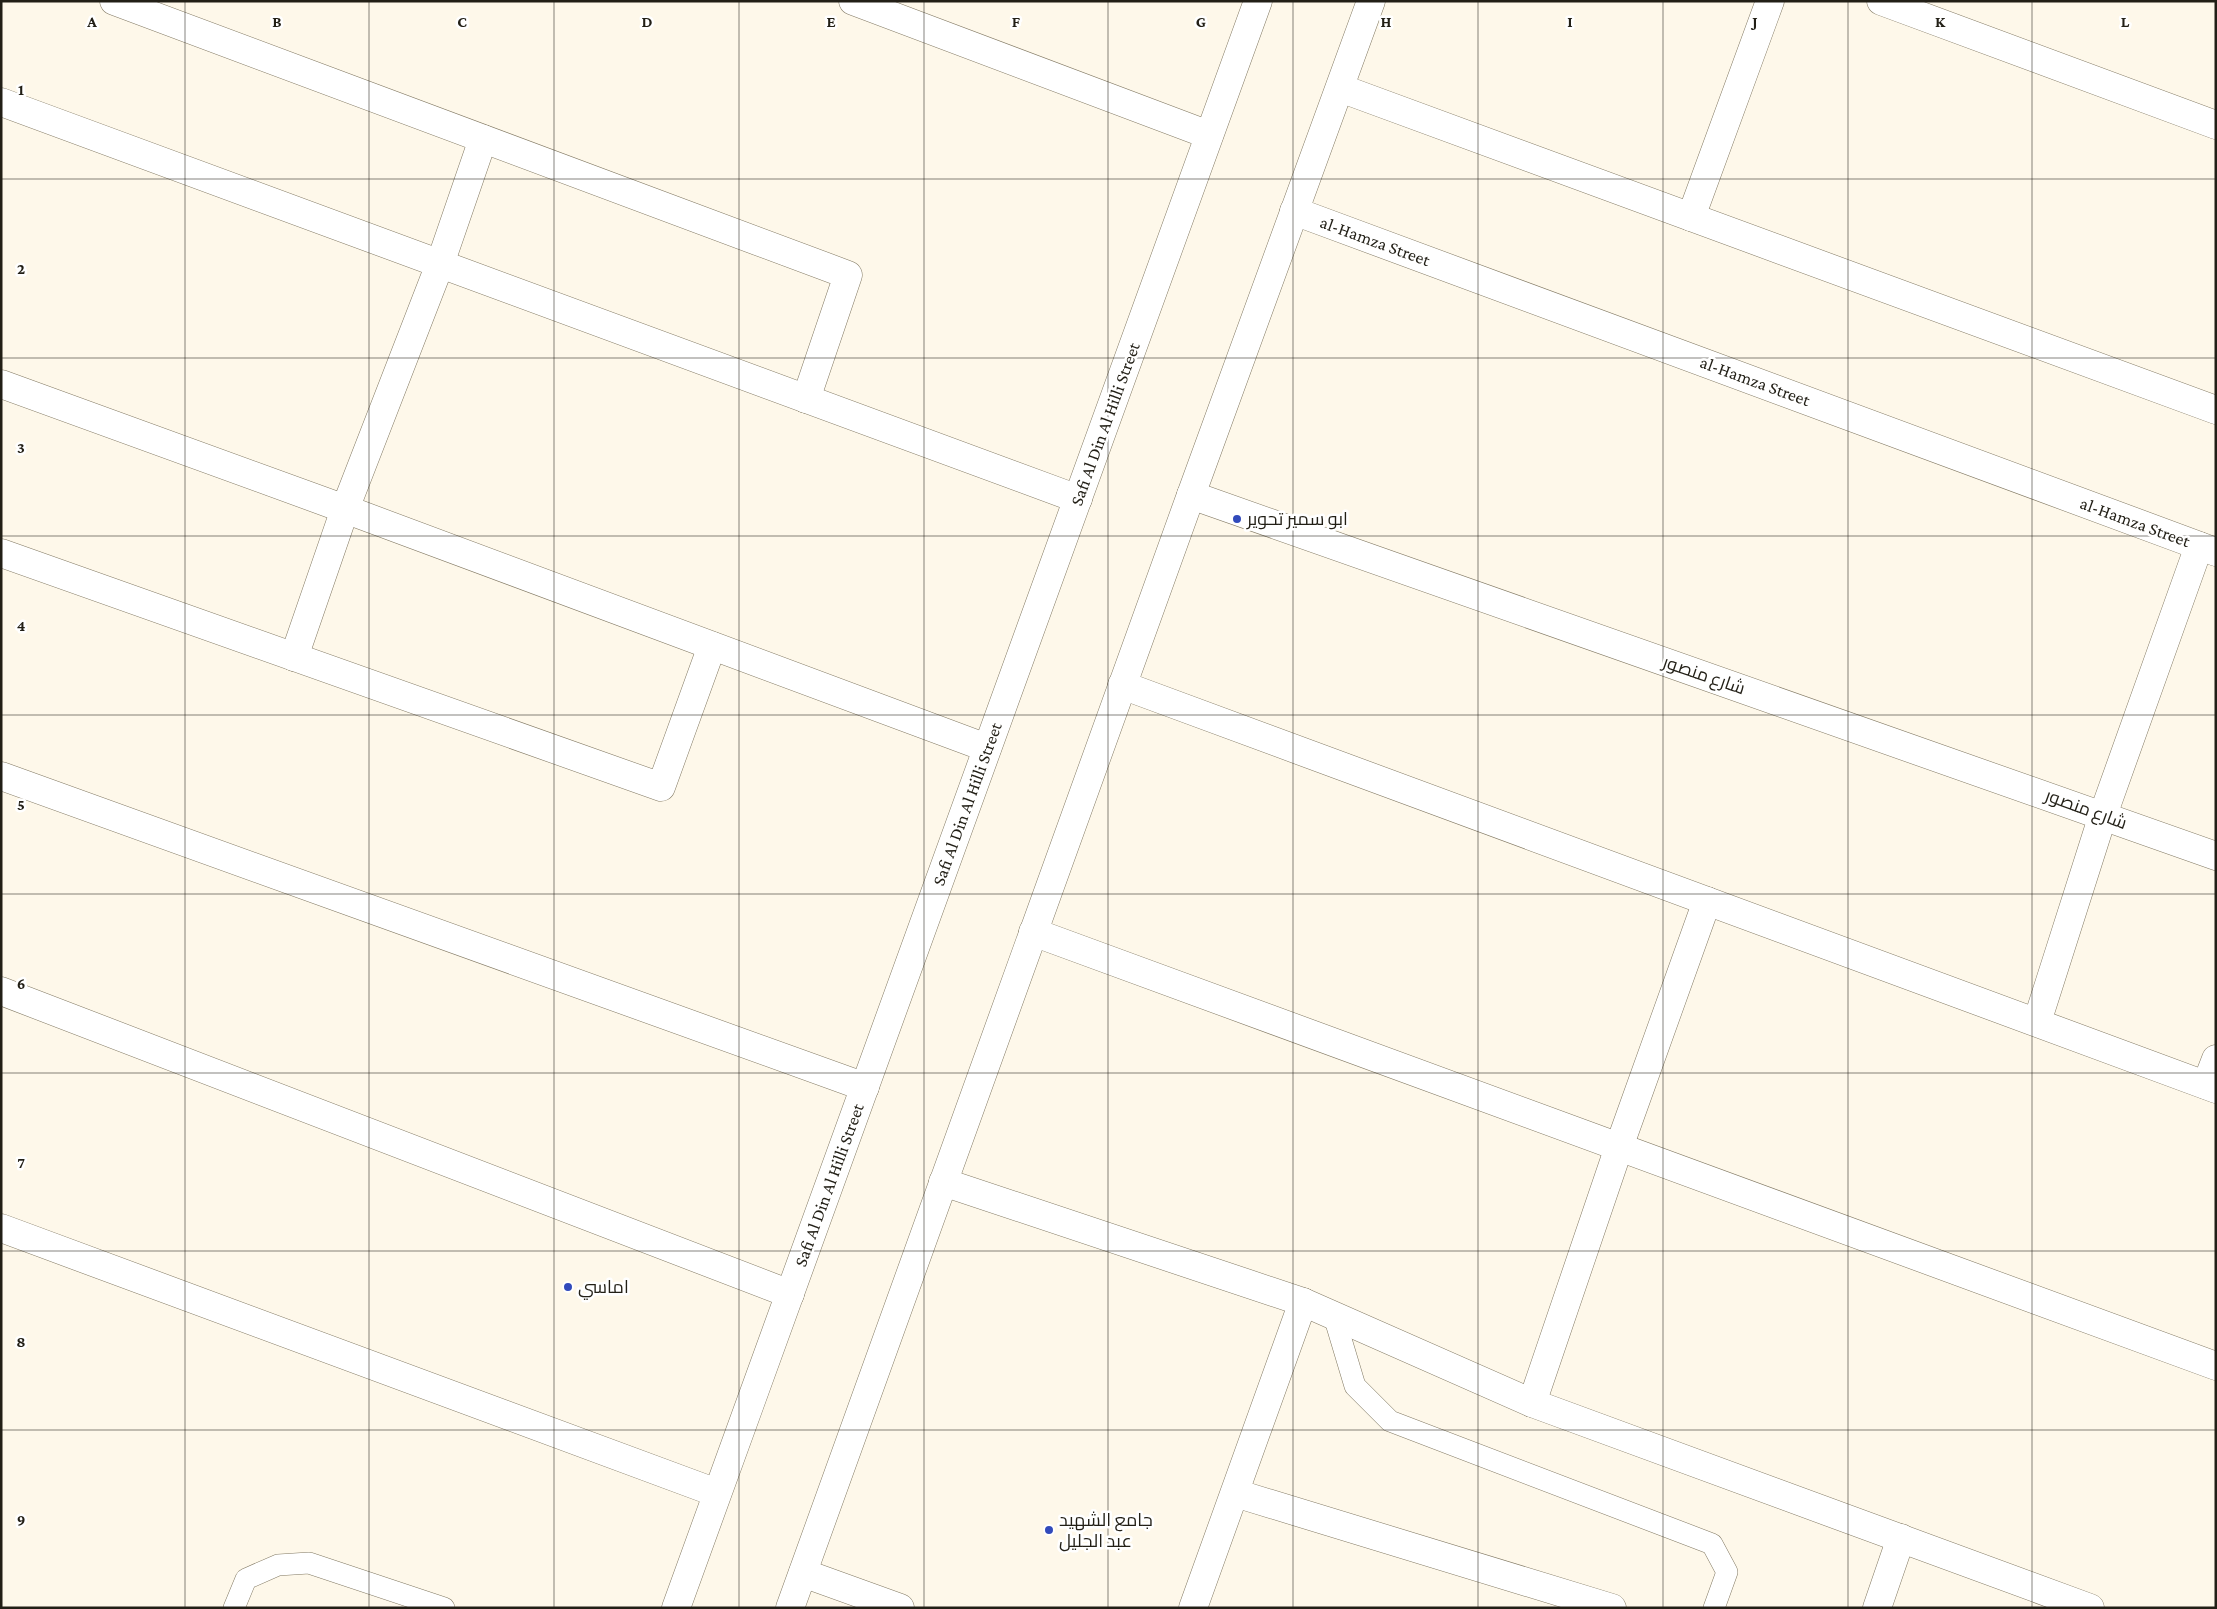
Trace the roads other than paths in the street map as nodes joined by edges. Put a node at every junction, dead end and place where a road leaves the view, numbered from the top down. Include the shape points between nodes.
1 (114, 1) edge
2 (853, 1) edge
3 (1258, 1) edge
4 (1371, 1) edge
5 (1770, 1) edge
6 (1881, 1) edge
7 (1340, 88) junction
8 (1, 102) edge
9 (2216, 125) edge
10 (1209, 135) junction
11 (484, 139) junction
12 (1294, 211) junction
13 (1691, 217) junction
14 (440, 264) junction
15 (1, 384) edge
16 (806, 399) junction
17 (2216, 410) edge
18 (1191, 495) junction
19 (1078, 499) junction
20 (345, 509) junction
21 (2208, 549) edge
22 (1, 553) edge
23 (712, 646) junction
24 (294, 657) junction
25 (1122, 685) junction
26 (987, 748) junction
27 (1, 776) edge
28 (2103, 815) junction
29 (2216, 856) edge
30 (1707, 901) junction
31 (1033, 932) junction
32 (1, 991) edge
33 (2037, 1022) junction
34 (2216, 1059) edge
35 (864, 1087) junction
36 (2211, 1087) edge
37 (1619, 1147) junction
38 (943, 1182) junction
39 (1, 1228) edge
40 (790, 1294) junction
41 (1303, 1302) junction
42 (1334, 1316) junction
43 (2216, 1366) edge
44 (1532, 1403) junction
45 (717, 1493) junction
46 (1235, 1493) junction
47 (1901, 1538) junction
48 (803, 1573) junction
49 (234, 1608) edge
50 (444, 1608) edge
51 (676, 1608) edge
52 (790, 1608) edge
53 (900, 1608) edge
54 (1194, 1608) edge
55 (1612, 1608) edge
56 (1714, 1608) edge
57 (1877, 1608) edge
58 (2090, 1608) edge

1 - 11 street
2 - 10 street
3 - 10 street, Safi Al Din Al Hilli Street
4 - 7 street
5 - 13 street
6 - 9 street
7 - 12 street
7 - 13 street
8 - 14 street
10 - 19 street, Safi Al Din Al Hilli Street
11 - 14 street
11 - 16 street via 848,275
12 - 18 street
12 - 21 street, al-Hamza Street
13 - 17 street
14 - 16 street
14 - 20 street
15 - 20 street
16 - 19 street
18 - 25 street
18 - 28 street, شارع منصور
19 - 26 street, Safi Al Din Al Hilli Street
20 - 23 street
20 - 24 street
21 - 28 street
22 - 24 street
23 - 24 street via 661,787
23 - 26 street
25 - 30 street
25 - 31 street
26 - 35 street, Safi Al Din Al Hilli Street
27 - 35 street
28 - 29 street, شارع منصور
28 - 33 street
30 - 33 street
30 - 37 street
31 - 37 street
31 - 38 street
32 - 40 street
33 - 36 street
34 - 36 street
35 - 40 street, Safi Al Din Al Hilli Street
37 - 43 street
37 - 44 street
38 - 41 street
38 - 48 street
39 - 45 street
40 - 45 street, Safi Al Din Al Hilli Street
41 - 42 street
41 - 46 street
42 - 44 street
42 - 56 lane via 1355,1386 1390,1421 1712,1544 1727,1572
44 - 47 street
45 - 51 street, Safi Al Din Al Hilli Street
46 - 54 street
46 - 55 street
47 - 57 street
47 - 58 street
48 - 52 street
48 - 53 street
49 - 50 lane via 246,1578 278,1565 309,1563

